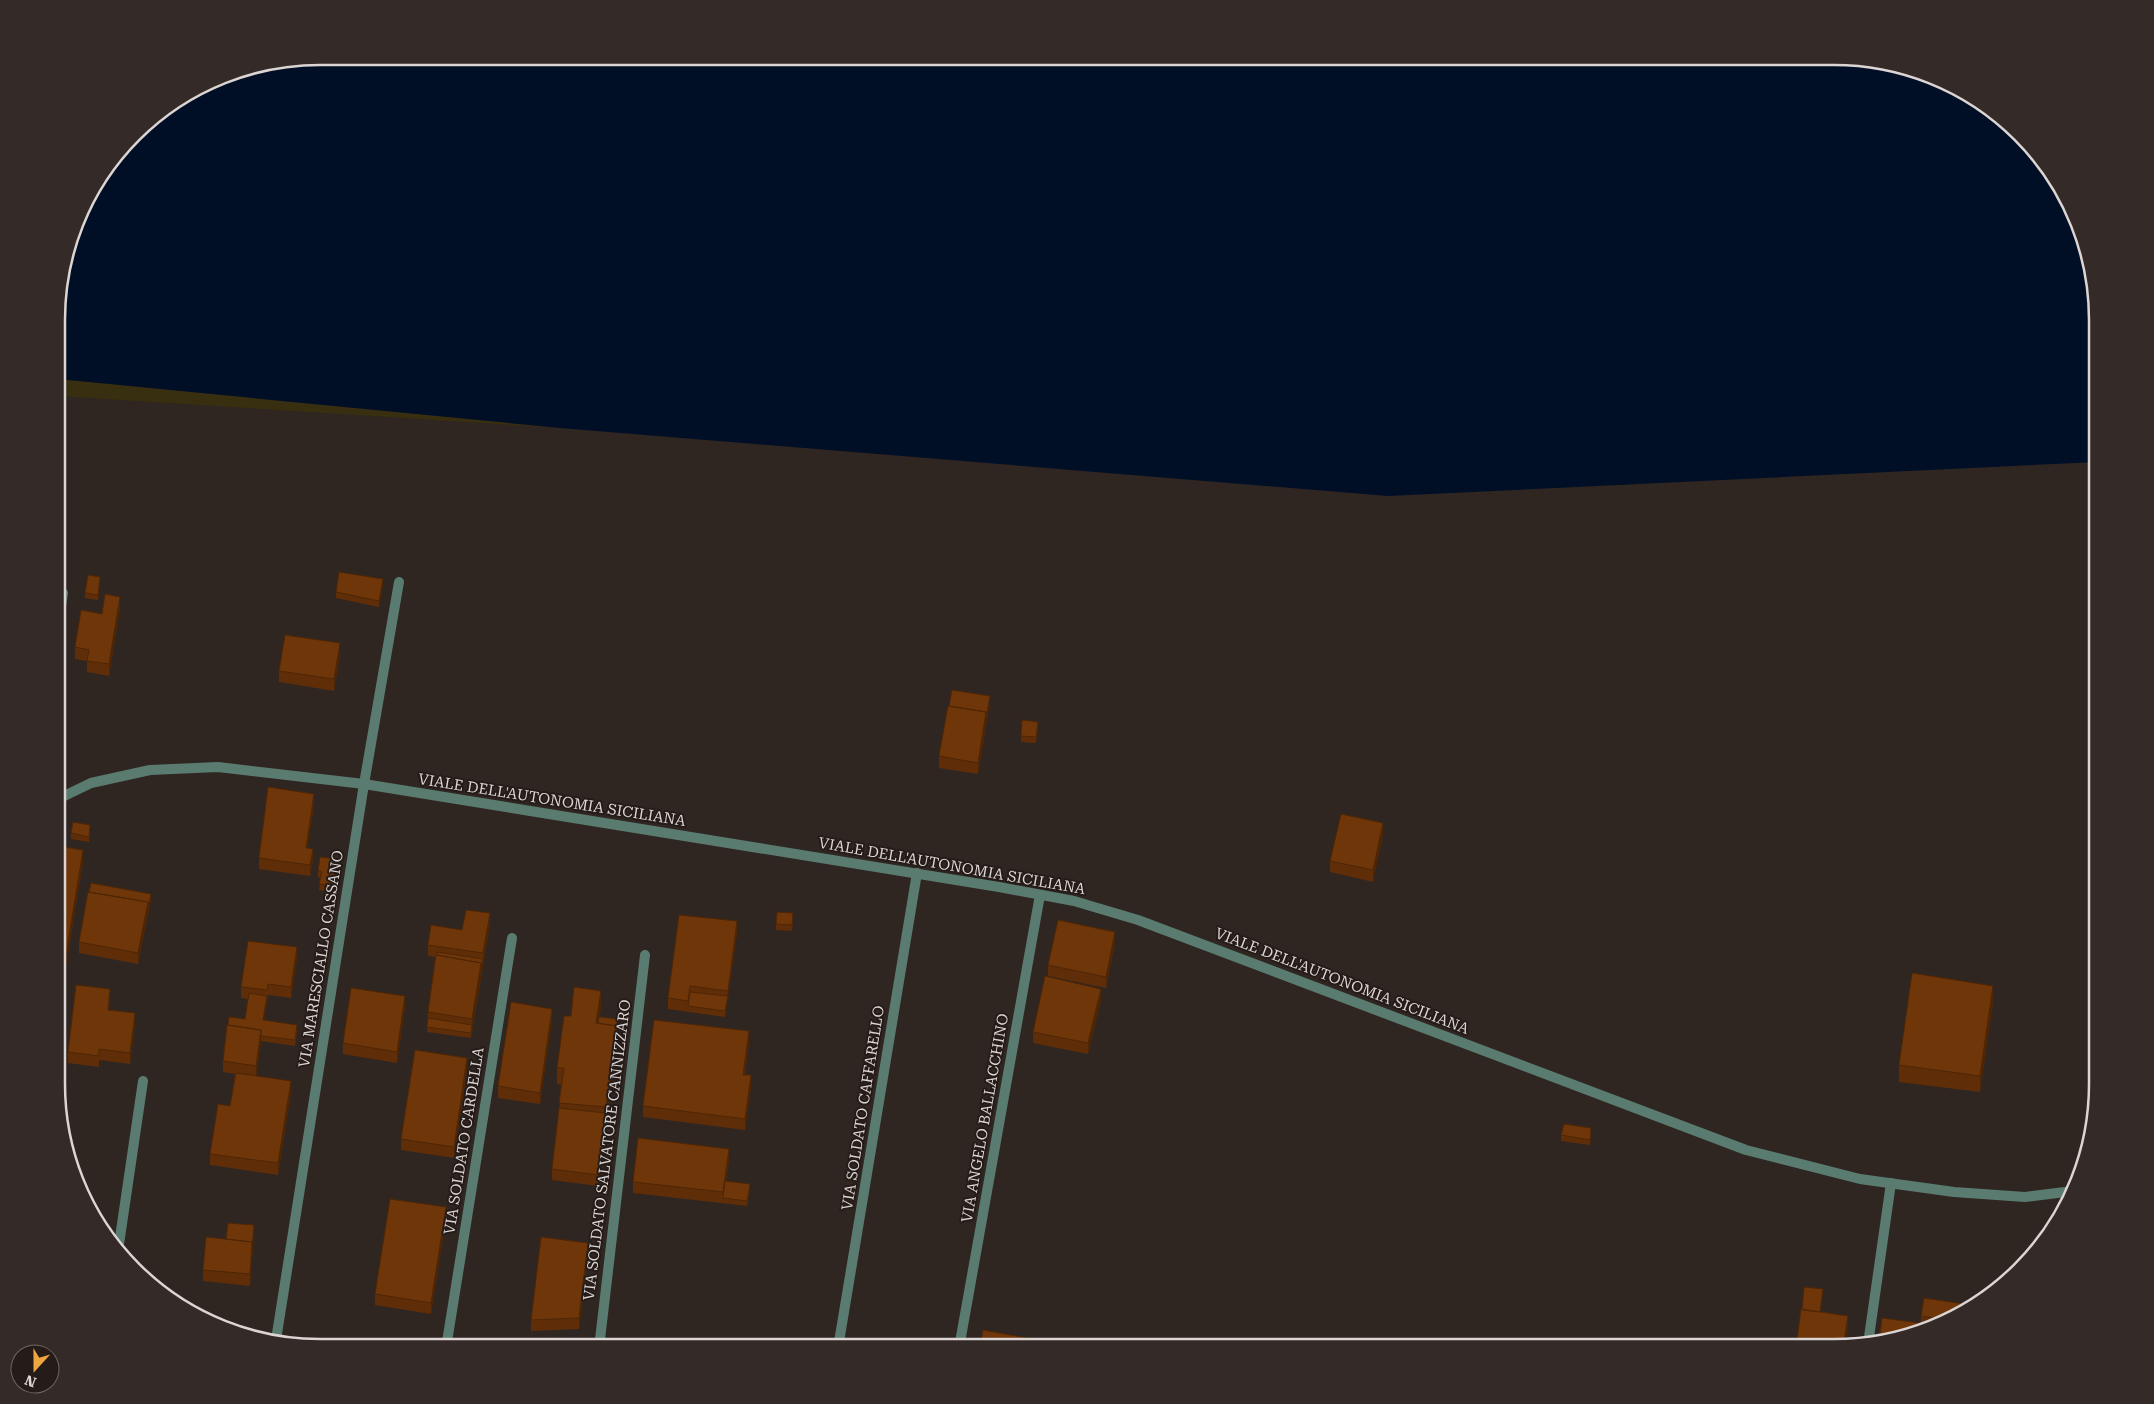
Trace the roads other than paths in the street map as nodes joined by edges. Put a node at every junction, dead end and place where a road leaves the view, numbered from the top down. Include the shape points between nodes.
1 (399, 582) dead end
2 (364, 784) junction
3 (65, 796) edge
4 (917, 874) junction
5 (1040, 894) junction
6 (512, 938) dead end
7 (645, 955) dead end
8 (143, 1081) dead end
9 (1891, 1184) junction
10 (2065, 1192) edge
11 (119, 1241) edge
12 (277, 1335) edge
13 (1869, 1337) edge
14 (447, 1339) edge
15 (600, 1339) edge
16 (840, 1339) edge
17 (961, 1339) edge

1 - 2 street, VIA MARESCIALLO CASSANO
2 - 3 street, VIALE DELL'AUTONOMIA SICILIANA via 218,767 150,770 92,783
2 - 4 street, VIALE DELL'AUTONOMIA SICILIANA
2 - 12 street, VIA MARESCIALLO CASSANO
4 - 5 street, VIALE DELL'AUTONOMIA SICILIANA
4 - 16 street, VIA SOLDATO CAFFARELLO
5 - 9 street, VIALE DELL'AUTONOMIA SICILIANA via 1138,920 1746,1150
5 - 17 street, VIA ANGELO BALLACCHINO
6 - 14 street, VIA SOLDATO CARDELLA
7 - 15 street, VIA SOLDATO SALVATORE CANNIZZARO
8 - 11 street
9 - 10 street, VIALE DELL'AUTONOMIA SICILIANA via 2025,1197
9 - 13 street

